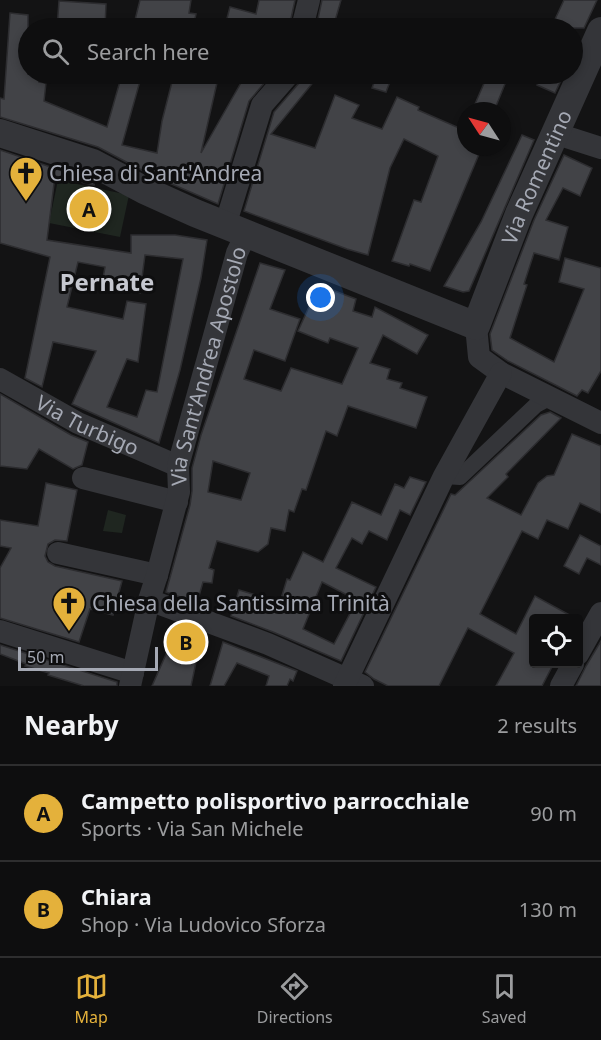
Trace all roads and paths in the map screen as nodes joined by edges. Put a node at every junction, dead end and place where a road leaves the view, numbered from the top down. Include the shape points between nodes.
1 (309, 0) edge
2 (304, 18) edge
3 (601, 31) edge
4 (583, 70) edge
5 (280, 84) edge
6 (577, 84) edge
7 (0, 133) edge
8 (554, 133) junction
9 (601, 148) edge
10 (236, 230) junction
11 (476, 326) junction
12 (501, 373) junction
13 (0, 379) edge
14 (551, 397) junction
15 (601, 423) edge
16 (178, 466) junction
17 (444, 476) junction
18 (83, 478) dead end
19 (177, 502) junction
20 (58, 553) dead end
21 (157, 576) junction
22 (148, 600) junction
23 (601, 612) edge
24 (0, 631) edge
25 (583, 646) edge
26 (570, 668) edge
27 (131, 680) edge
28 (352, 683) edge
29 (561, 686) edge

1 - 2 street
3 - 4 street, Via Romentino
5 - 10 street via 262,105
6 - 8 street, Via Romentino
7 - 10 street via 93,163
8 - 9 street
8 - 11 street, Via Romentino
10 - 11 street, Via Sant'Andrea Apostolo
10 - 16 street, Via Sant'Andrea Apostolo via 237,253
11 - 12 street via 479,357
12 - 14 street
12 - 17 street
13 - 16 street, Via Turbigo via 78,423
14 - 15 street
14 - 17 street via 536,405 460,477
16 - 19 street, Via Sant'Andrea Apostolo
17 - 28 street
18 - 19 street
19 - 21 street, Via Sant'Andrea Apostolo
20 - 21 street
21 - 22 street, Via Sant'Andrea Apostolo
22 - 27 street, Via Sant'Andrea Apostolo
22 - 28 street via 268,644
23 - 25 street
24 - 27 street
26 - 29 street

